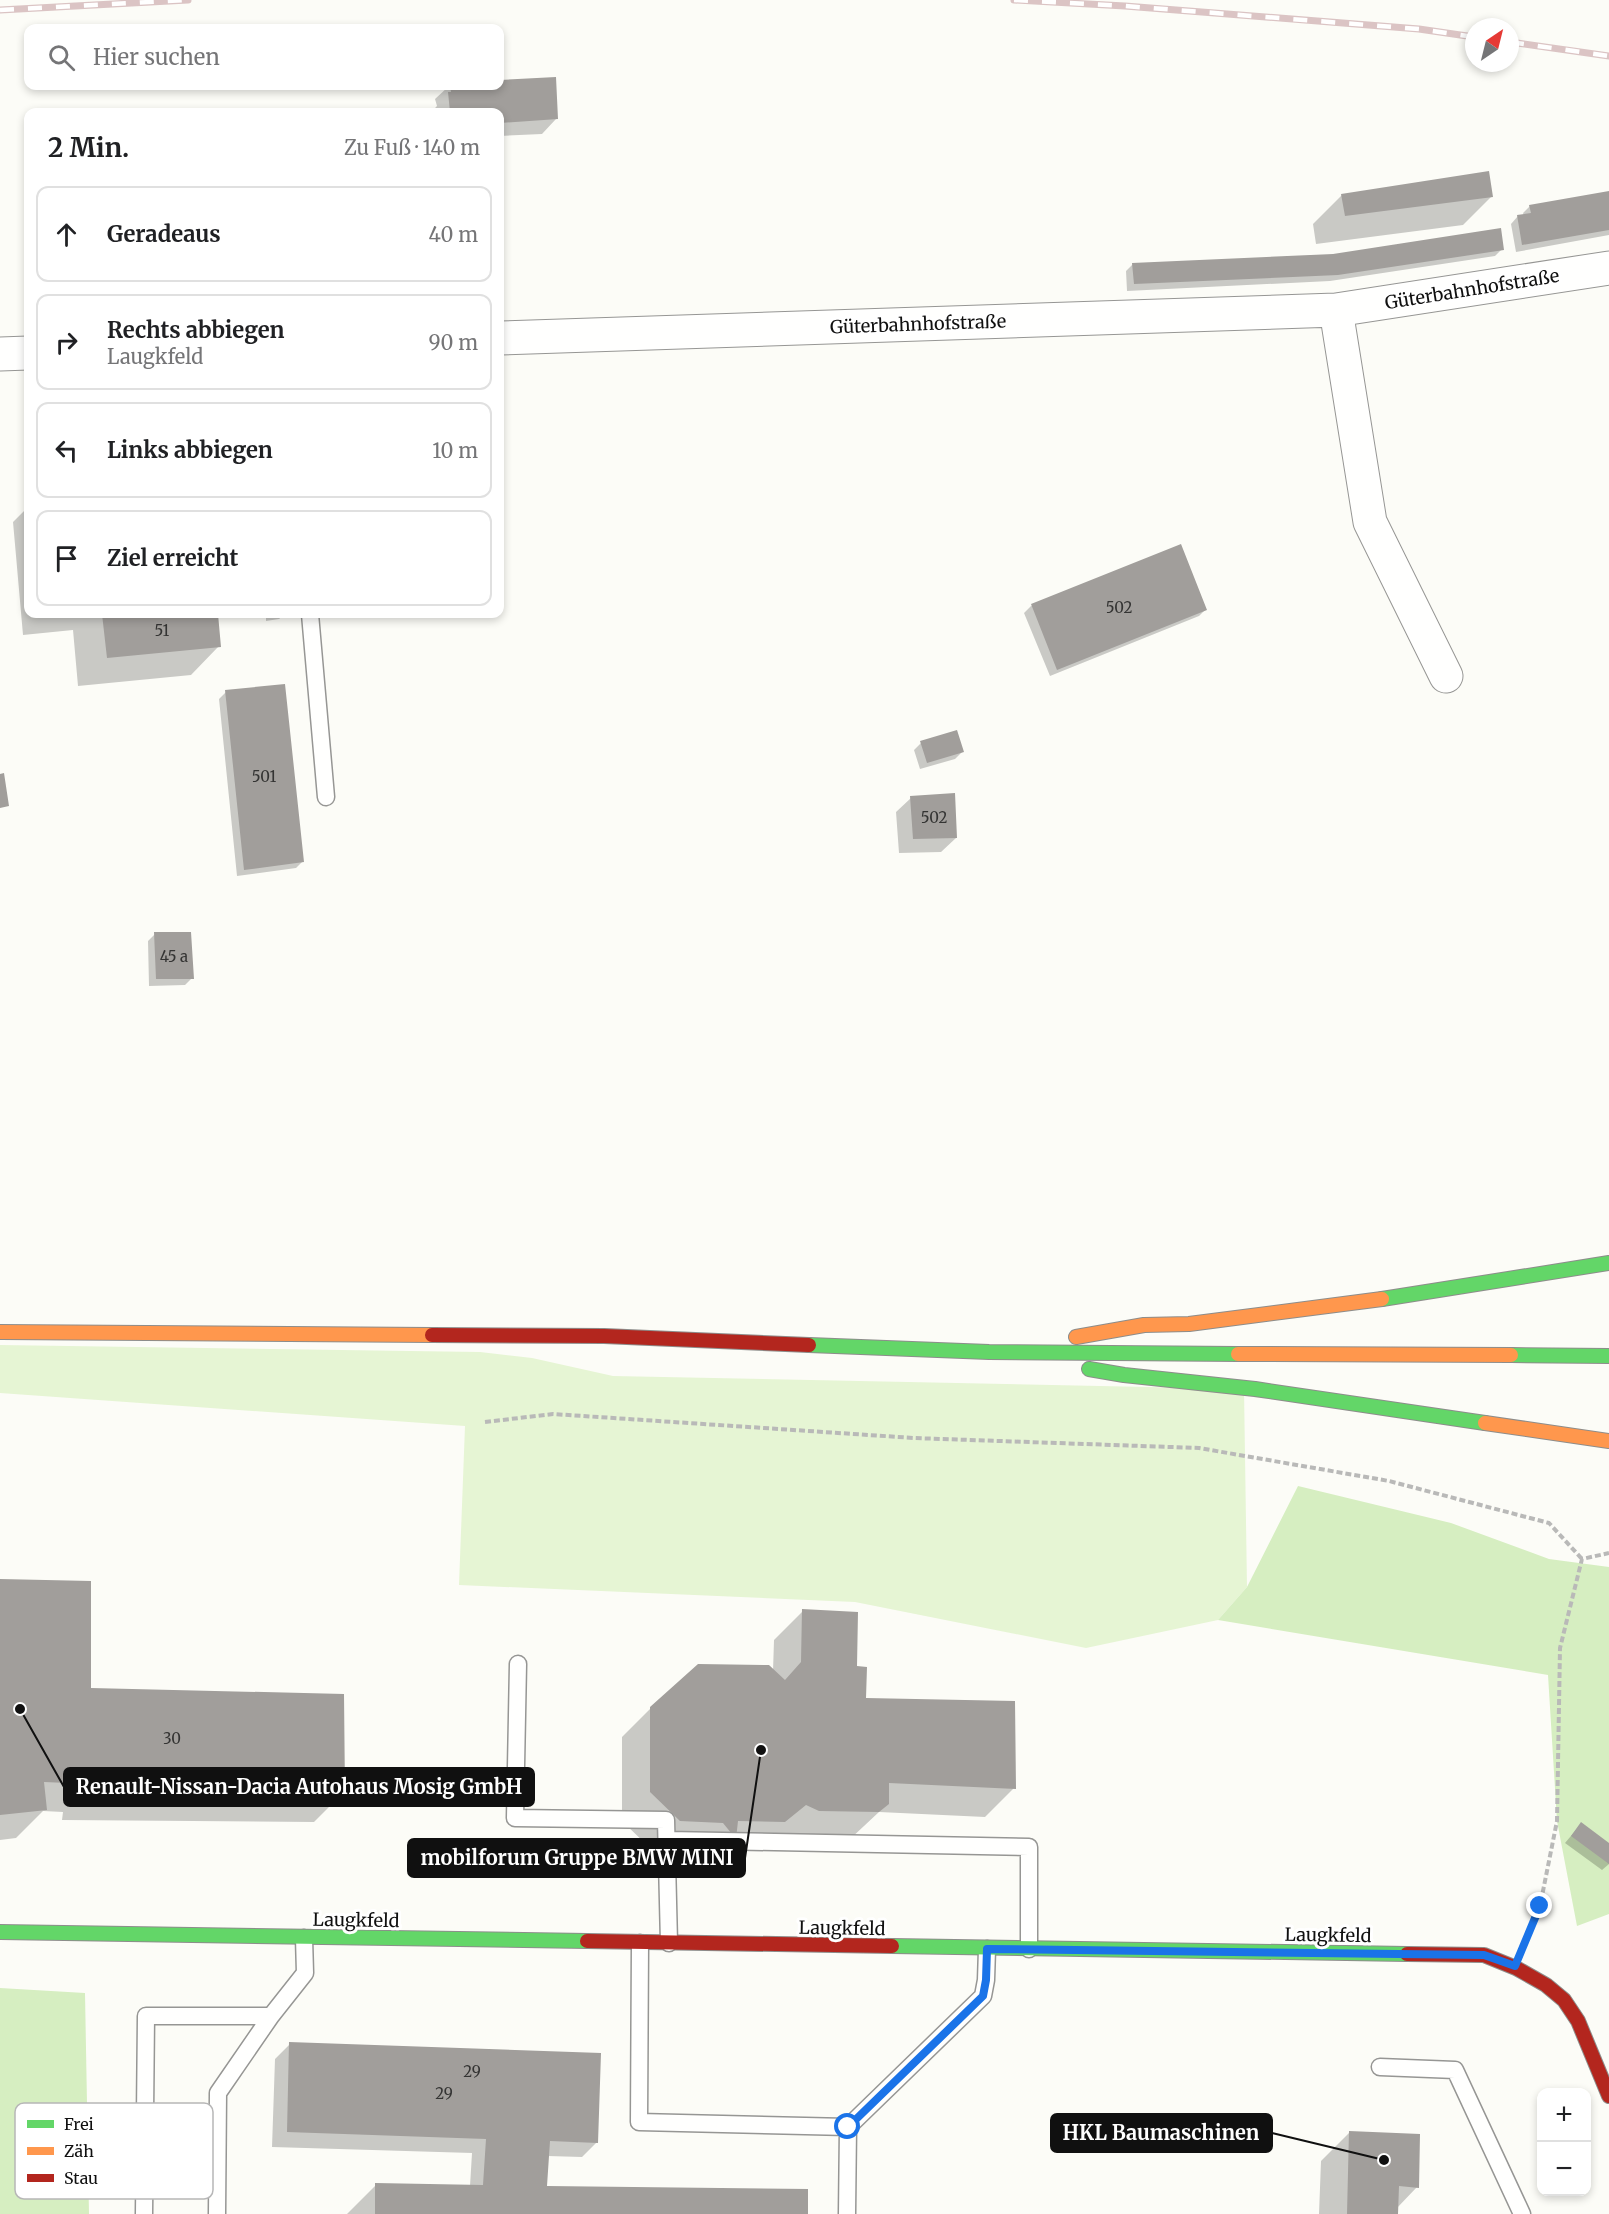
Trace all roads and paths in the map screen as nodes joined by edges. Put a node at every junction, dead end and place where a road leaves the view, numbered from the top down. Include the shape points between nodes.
1 (1609, 268) edge
2 (1336, 310) junction
3 (504, 338) edge
4 (24, 353) edge
5 (0, 354) edge
6 (310, 618) edge
7 (1446, 676) dead end
8 (326, 797) dead end
9 (1609, 1263) edge
10 (0, 1332) edge
11 (989, 1352) junction
12 (1609, 1356) edge
13 (485, 1422) dead end
14 (1609, 1442) edge
15 (1609, 1553) edge
16 (1582, 1559) junction
17 (518, 1664) dead end
18 (667, 1840) junction
19 (0, 1932) edge
20 (304, 1938) junction
21 (640, 1942) junction
22 (669, 1943) junction
23 (987, 1949) junction
24 (1029, 1949) junction
25 (1515, 1966) junction
26 (271, 2016) junction
27 (1380, 2067) dead end
28 (1609, 2096) edge
29 (145, 2103) edge
30 (848, 2127) junction
31 (144, 2199) edge
32 (144, 2214) edge
33 (217, 2214) edge
34 (847, 2214) edge
35 (1522, 2214) edge

1 - 2 street, Güterbahnhofstraße
2 - 3 street, Güterbahnhofstraße
2 - 7 street via 1370,522
4 - 5 street
6 - 8 lane
9 - 11 main road via 1421,1294 1189,1324 1144,1325
10 - 11 main road via 604,1336
11 - 12 main road
11 - 14 main road via 1124,1375 1255,1389
13 - 16 path via 553,1414 914,1438 1199,1448 1389,1481 1549,1523
15 - 16 path
16 - 25 path via 1560,1648 1557,1821 1540,1906
17 - 18 lane via 515,1818 666,1820
18 - 22 lane
18 - 24 lane via 1029,1847
19 - 20 main road, Laugkfeld
20 - 21 main road, Laugkfeld
20 - 26 lane via 305,1973
21 - 22 main road, Laugkfeld
21 - 30 lane via 639,2122
22 - 23 main road, Laugkfeld
23 - 24 main road, Laugkfeld
23 - 30 lane via 983,1996
24 - 25 main road, Laugkfeld via 1484,1955
25 - 28 main road, Laugkfeld via 1565,2001 1580,2025
26 - 29 lane via 146,2016
26 - 33 lane via 218,2093
27 - 35 lane via 1455,2070
30 - 34 lane
31 - 32 lane

